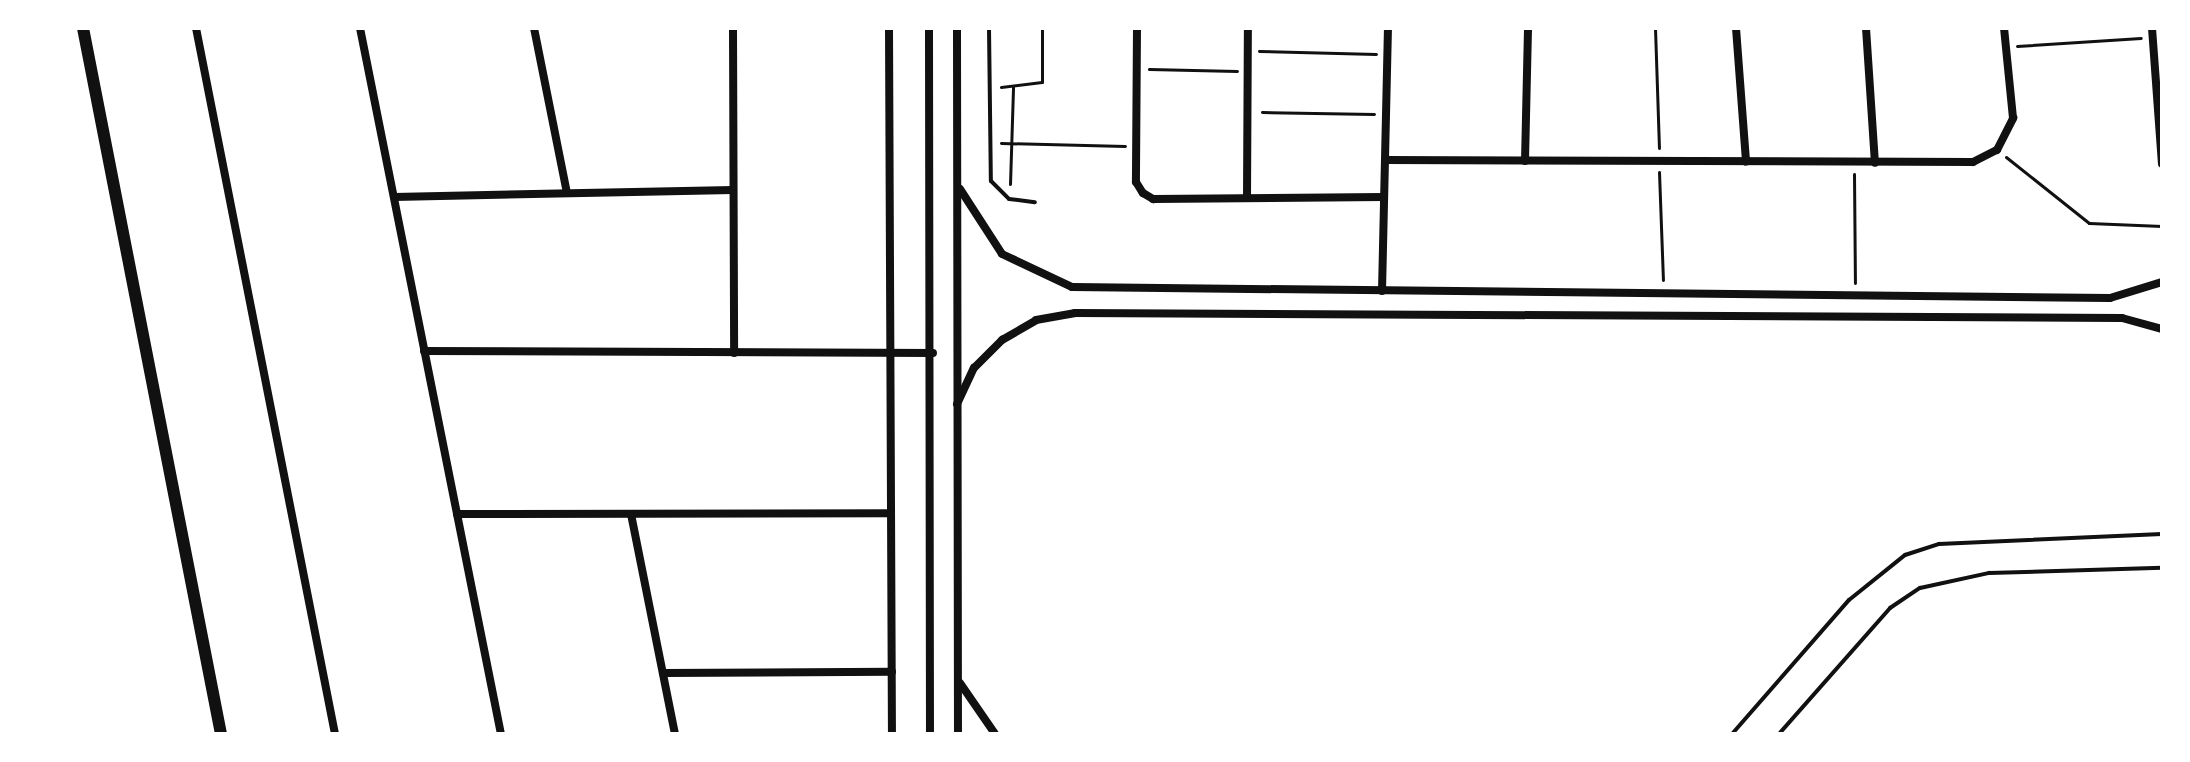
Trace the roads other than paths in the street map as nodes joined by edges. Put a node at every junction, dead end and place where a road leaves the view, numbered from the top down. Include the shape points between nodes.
1 (83, 28) edge
2 (196, 28) edge
3 (360, 28) edge
4 (534, 28) edge
5 (733, 28) edge
6 (889, 28) edge
7 (929, 28) edge
8 (957, 28) edge
9 (989, 28) edge
10 (1137, 28) edge
11 (1248, 28) edge
12 (1388, 28) edge
13 (1528, 28) edge
14 (1736, 28) edge
15 (1866, 28) edge
16 (2004, 28) edge
17 (2152, 32) edge
18 (1385, 160) junction
19 (1525, 161) junction
20 (1746, 162) junction
21 (1875, 163) junction
22 (2162, 164) edge
23 (960, 189) junction
24 (733, 190) junction
25 (567, 193) junction
26 (394, 197) junction
27 (1384, 197) junction
28 (1247, 198) junction
29 (1035, 202) dead end
30 (2162, 282) edge
31 (1382, 291) junction
32 (2162, 329) edge
33 (424, 351) junction
34 (734, 353) junction
35 (890, 353) junction
36 (933, 353) junction
37 (957, 404) junction
38 (891, 513) junction
39 (457, 514) junction
40 (631, 514) junction
41 (2162, 534) edge
42 (2162, 568) edge
43 (892, 672) junction
44 (663, 673) junction
45 (957, 677) junction
46 (221, 734) edge
47 (335, 734) edge
48 (501, 734) edge
49 (675, 734) edge
50 (892, 734) edge
51 (930, 734) edge
52 (958, 734) edge
53 (995, 734) edge
54 (1732, 734) edge
55 (1779, 734) edge

1 - 46 main road
2 - 47 street
3 - 26 street
4 - 25 street
5 - 24 street
6 - 35 street
7 - 36 street
8 - 23 street
9 - 29 lane via 991,181 1009,199
10 - 28 street via 1136,182 1153,199
11 - 28 street
12 - 18 street
13 - 19 street
14 - 20 street
15 - 21 street
16 - 21 street via 2013,118 1997,150 1973,162
17 - 22 street
18 - 19 street
18 - 27 street
19 - 20 street
20 - 21 street
23 - 31 street via 988,240 1053,283
23 - 37 street
24 - 25 street
24 - 34 street
25 - 26 street
26 - 33 street
27 - 28 street
27 - 31 street
30 - 31 street via 2110,298
32 - 37 street via 2122,318 1075,313 1036,320 1002,340 974,368
33 - 34 street
33 - 39 street
34 - 35 street
35 - 36 street
35 - 38 street
36 - 51 street
37 - 45 street
38 - 40 street
38 - 43 street
39 - 40 street
39 - 48 street
40 - 44 street
41 - 54 lane via 1939,544 1905,555 1849,600
42 - 55 lane via 1989,573 1920,588 1890,608
43 - 44 street
43 - 50 street
44 - 49 street
45 - 52 street
45 - 53 street

